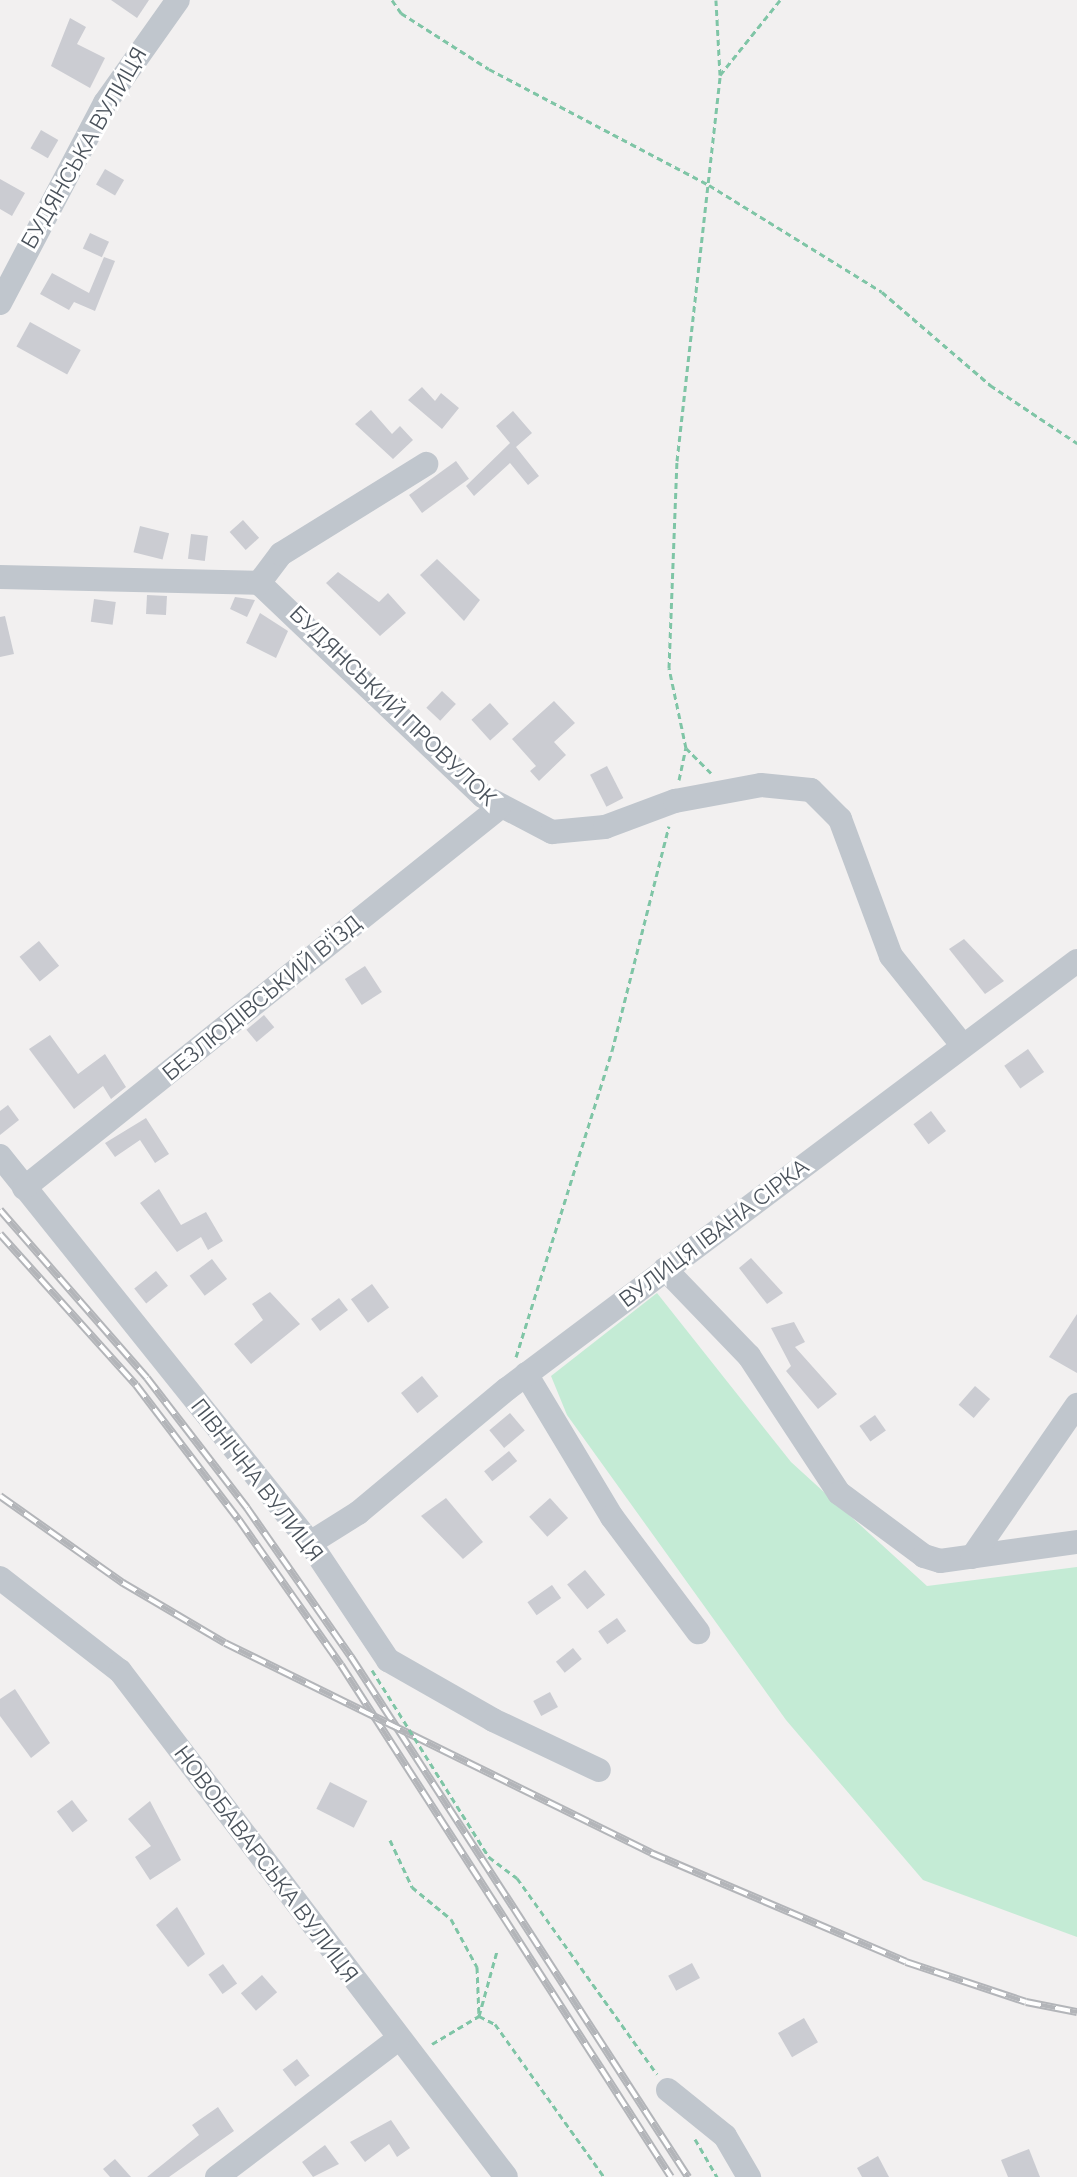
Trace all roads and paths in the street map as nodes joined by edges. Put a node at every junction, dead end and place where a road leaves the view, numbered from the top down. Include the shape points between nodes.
1 (178, 0) edge
2 (392, 0) edge
3 (716, 0) edge
4 (780, 0) edge
5 (720, 75) junction
6 (709, 185) junction
7 (0, 303) edge
8 (1077, 443) edge
9 (426, 464) dead end
10 (0, 577) edge
11 (259, 583) junction
12 (686, 748) junction
13 (723, 778) dead end
14 (675, 801) junction
15 (499, 808) junction
16 (1077, 961) edge
17 (963, 1046) junction
18 (0, 1156) edge
19 (24, 1188) junction
20 (665, 1269) junction
21 (526, 1374) junction
22 (507, 1389) junction
23 (1077, 1405) edge
24 (1077, 1542) edge
25 (310, 1543) junction
26 (972, 1557) junction
27 (0, 1578) edge
28 (698, 1632) dead end
29 (372, 1670) dead end
30 (599, 1770) dead end
31 (390, 1840) dead end
32 (497, 1951) dead end
33 (479, 2016) junction
34 (405, 2048) junction
35 (668, 2090) joint
36 (690, 2130) dead end
37 (217, 2177) edge
38 (506, 2177) edge
39 (604, 2177) edge
40 (717, 2177) edge
41 (749, 2177) edge

1 - 7 street, БУДЯНСЬКА ВУЛИЦЯ via 105,103
2 - 6 path via 401,13 489,69
3 - 5 path
4 - 5 path
5 - 6 path
6 - 8 path via 882,292 990,385
6 - 12 path via 677,461 669,668
9 - 11 street via 281,554
10 - 11 street
11 - 15 street, БУДЯНСЬКИЙ ПРОВУЛОК
12 - 13 path via 703,769
12 - 14 path
14 - 15 street, БУДЯНСЬКИЙ ПРОВУЛОК via 577,833 552,832
14 - 17 street, БУДЯНСЬКИЙ ПРОВУЛОК via 761,785 791,785 824,797 850,839 872,919 891,956
14 - 22 path via 612,1051
15 - 19 street, БЕЗЛЮДІВСЬКИЙ В'ЇЗД
16 - 17 street, ВУЛИЦЯ ІВАНА СІРКА
17 - 20 street, ВУЛИЦЯ ІВАНА СІРКА
18 - 19 street, ПІВНІЧНА ВУЛИЦЯ
19 - 25 street, ПІВНІЧНА ВУЛИЦЯ
20 - 21 street, ВУЛИЦЯ ІВАНА СІРКА
20 - 26 street via 749,1356 839,1493 924,1556
21 - 22 street, ВУЛИЦЯ ІВАНА СІРКА
21 - 28 street via 612,1517
22 - 25 street, ВУЛИЦЯ ІВАНА СІРКА via 358,1513
23 - 26 street
24 - 26 street
25 - 30 street, ПІВНІЧНА ВУЛИЦЯ via 388,1660 493,1720
27 - 34 street, НОВОБАВАРСЬКА ВУЛИЦЯ via 120,1671
29 - 35 path, bridge via 489,1857 517,1878
31 - 33 path via 412,1887 451,1919 477,1967
32 - 33 path
33 - 34 path
33 - 39 path via 495,2024
34 - 37 street
34 - 38 street, НОВОБАВАРСЬКА ВУЛИЦЯ
35 - 41 street via 725,2136
36 - 40 path

